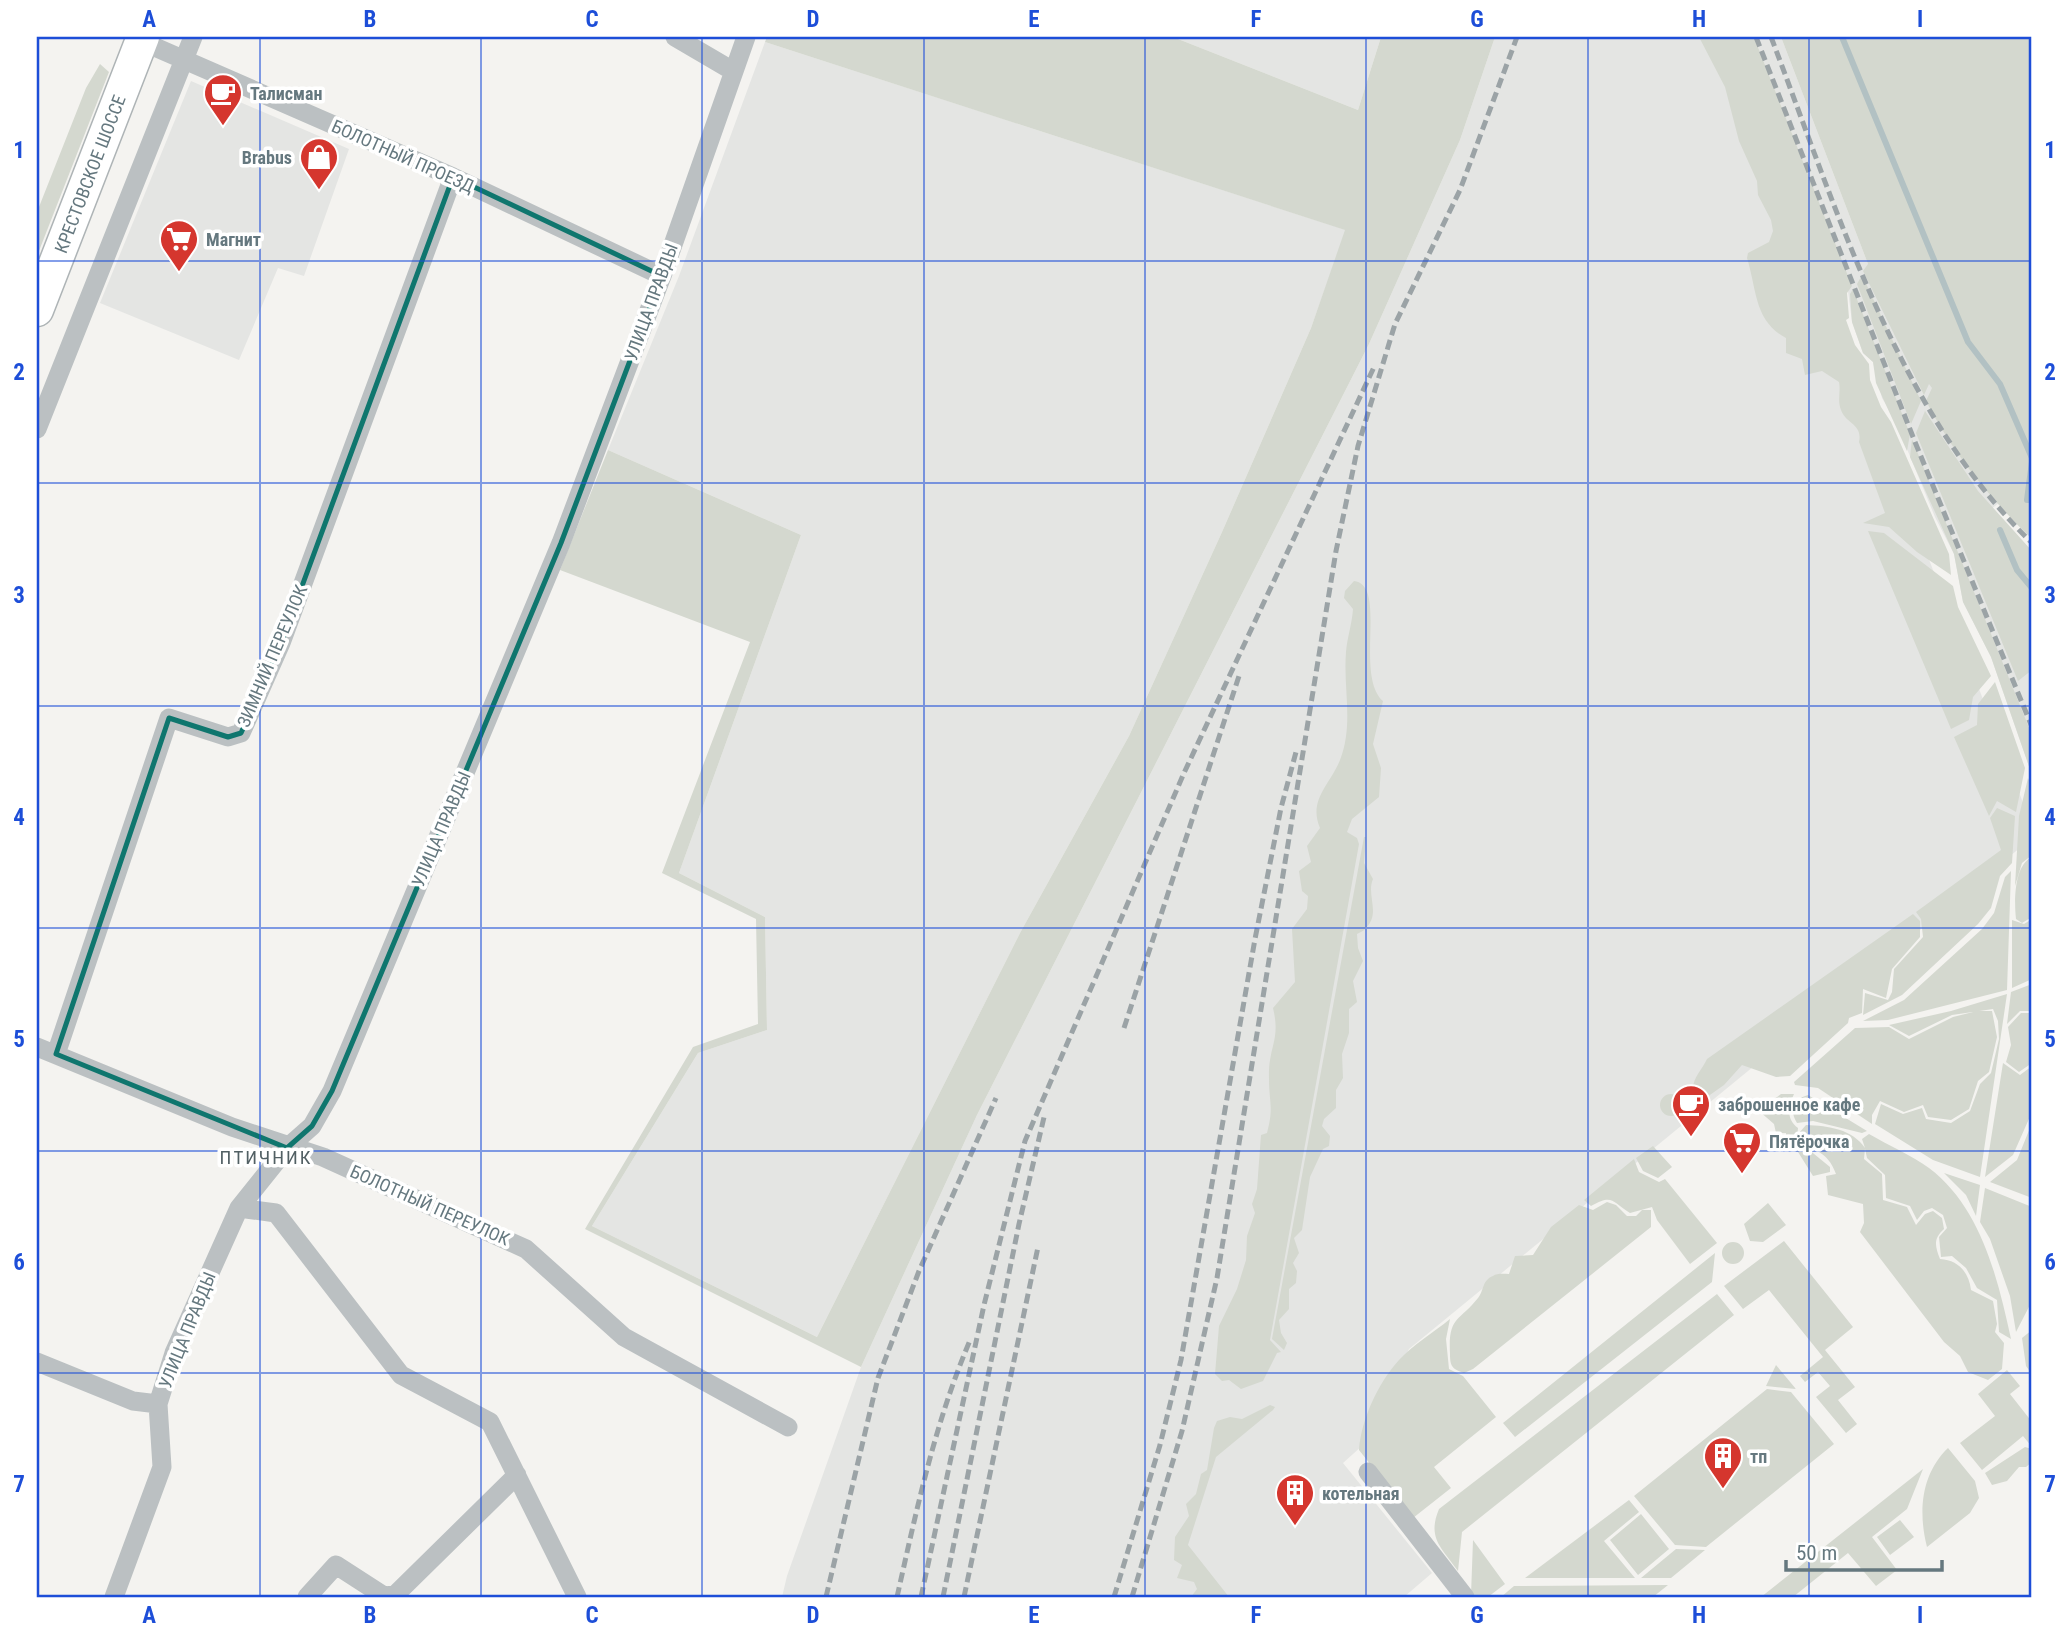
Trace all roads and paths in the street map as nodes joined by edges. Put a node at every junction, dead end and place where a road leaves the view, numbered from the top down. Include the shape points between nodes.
1 (193, 37) edge
2 (675, 37) edge
3 (746, 37) edge
4 (142, 39) edge
5 (184, 58) junction
6 (733, 71) junction
7 (453, 177) junction
8 (662, 276) junction
9 (37, 310) edge
10 (37, 429) edge
11 (37, 1047) edge
12 (56, 1054) junction
13 (287, 1148) junction
14 (239, 1208) junction
15 (37, 1362) edge
16 (159, 1404) junction
17 (788, 1427) dead end
18 (1368, 1472) dead end
19 (517, 1475) junction
20 (114, 1597) edge
21 (307, 1597) edge
22 (576, 1597) edge
23 (1465, 1597) edge

1 - 5 street
2 - 6 street
3 - 6 street, УЛИЦА ПРАВДЫ
4 - 5 street, БОЛОТНЫЙ ПРОЕЗД
4 - 9 main road, КРЕСТОВСКОЕ ШОССЕ
5 - 7 street, БОЛОТНЫЙ ПРОЕЗД
5 - 10 street
6 - 8 street, УЛИЦА ПРАВДЫ
7 - 8 street, БОЛОТНЫЙ ПРОЕЗД
7 - 12 street, ЗИМНИЙ ПЕРЕУЛОК via 281,643 241,733 228,737 169,718
8 - 13 street, УЛИЦА ПРАВДЫ via 561,542 332,1091 312,1126
11 - 12 street, БОЛОТНЫЙ ПЕРЕУЛОК
12 - 13 street, БОЛОТНЫЙ ПЕРЕУЛОК
13 - 14 street, УЛИЦА ПРАВДЫ
13 - 17 street, БОЛОТНЫЙ ПЕРЕУЛОК via 323,1157 526,1249 624,1338
14 - 16 street, УЛИЦА ПРАВДЫ via 174,1353
14 - 19 street via 276,1213 401,1375 491,1422
15 - 16 street via 133,1401
16 - 20 street, УЛИЦА ПРАВДЫ via 162,1466
18 - 23 street
19 - 21 street via 396,1595 384,1596 336,1565
19 - 22 street

